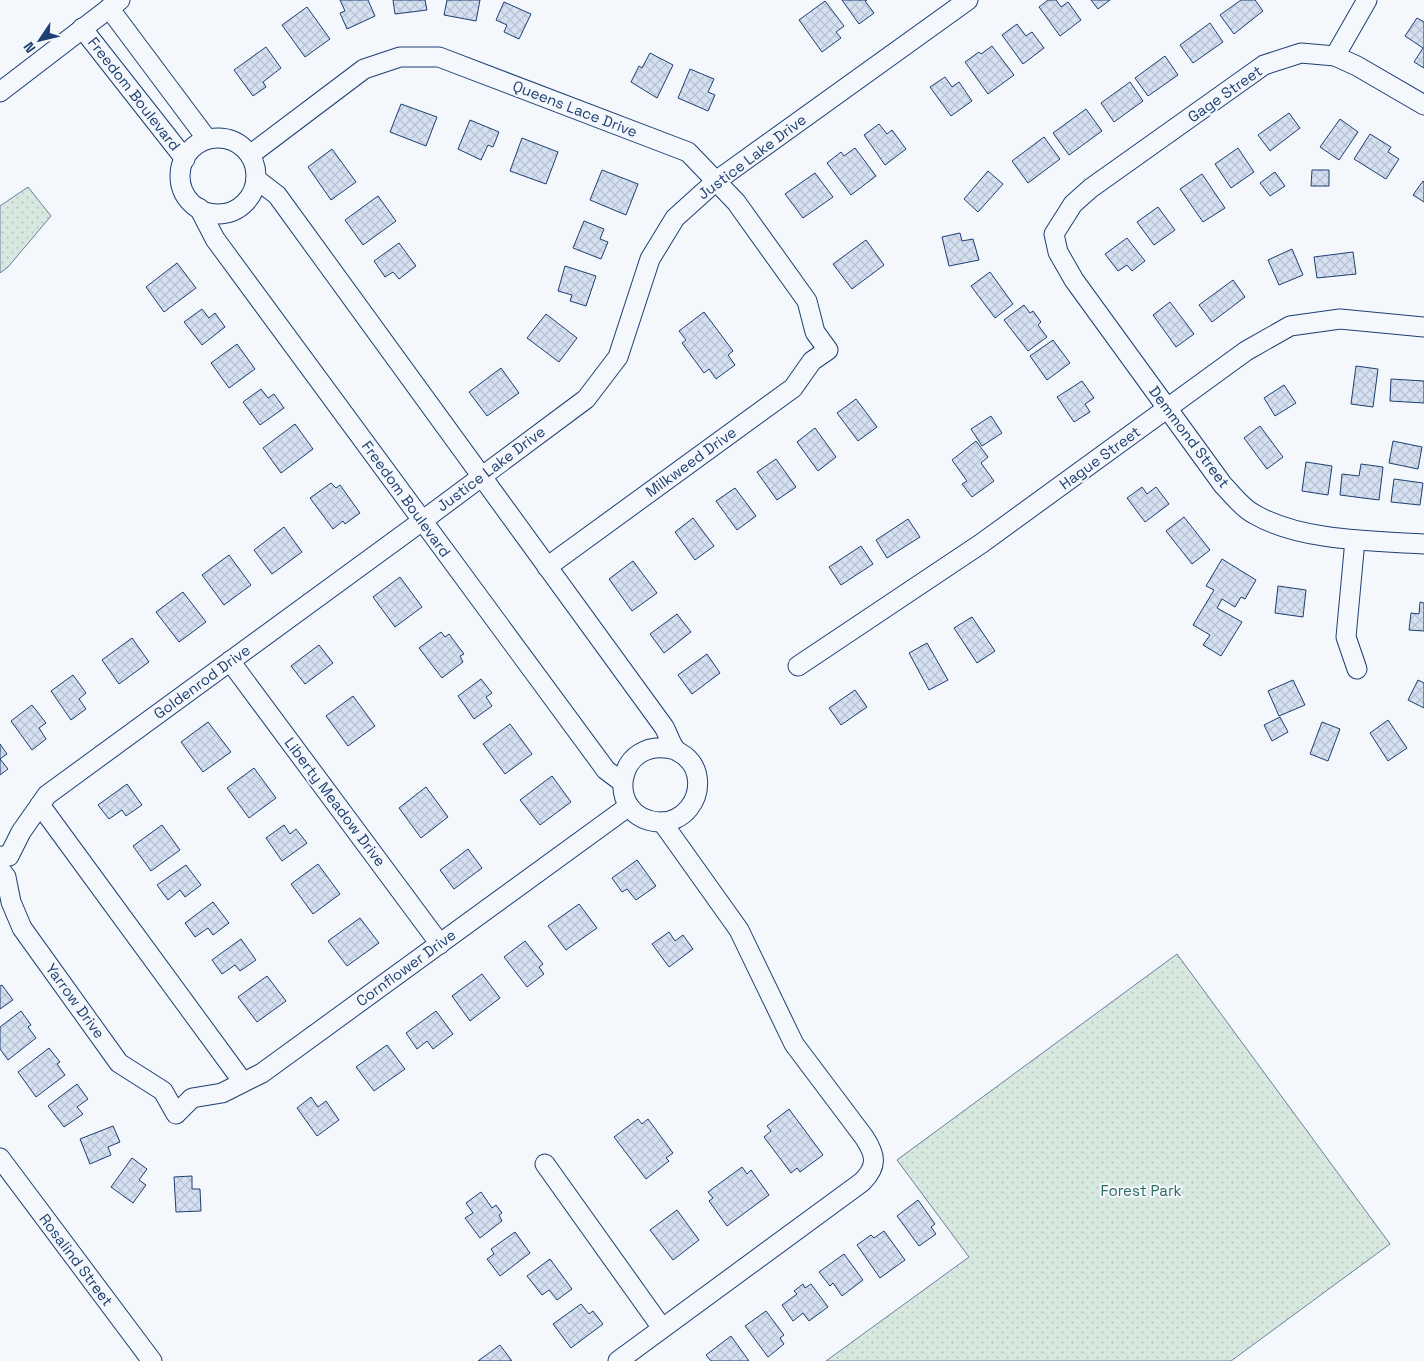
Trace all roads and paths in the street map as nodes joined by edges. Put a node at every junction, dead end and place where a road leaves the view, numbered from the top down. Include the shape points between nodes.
1 (968, 0) edge
2 (1367, 0) edge
3 (115, 4) edge
4 (82, 28) junction
5 (1334, 56) junction
6 (0, 92) edge
7 (1424, 105) edge
8 (206, 139) junction
9 (250, 155) junction
10 (185, 159) junction
11 (256, 179) junction
12 (716, 181) junction
13 (199, 208) junction
14 (1054, 234) joint
15 (1424, 327) edge
16 (828, 350) joint
17 (1167, 409) junction
18 (481, 476) junction
19 (422, 521) junction
20 (1355, 540) junction
21 (1424, 544) edge
22 (547, 567) junction
23 (230, 661) junction
24 (798, 666) dead end
25 (1357, 669) dead end
26 (676, 750) junction
27 (622, 782) junction
28 (40, 805) junction
29 (629, 806) junction
30 (662, 822) junction
31 (0, 856) edge
32 (0, 869) edge
33 (440, 944) junction
34 (244, 1082) junction
35 (176, 1114) joint
36 (0, 1158) edge
37 (545, 1164) dead end
38 (662, 1328) junction
39 (152, 1361) edge
40 (618, 1361) edge

1 - 12 street, Justice Lake Drive
2 - 5 street
3 - 4 street
3 - 8 street, Freedom Boulevard
4 - 6 street
4 - 10 street, Freedom Boulevard
5 - 7 street, Gage Street
5 - 14 street, Gage Street via 1301,53 1264,65 1091,188 1073,204
8 - 9 street via 231,140
8 - 10 street via 196,145
9 - 11 street
9 - 12 street, Queens Lace Drive via 364,69 400,57 439,57 688,152
10 - 13 street via 180,177 183,189
11 - 13 street via 246,202 236,210 223,214
11 - 18 street via 277,195
12 - 16 street, Queens Lace Drive via 736,202 807,301 815,332
12 - 18 street, Justice Lake Drive via 676,218 650,259 618,357 586,399
13 - 19 street, Freedom Boulevard via 215,240
14 - 17 street, Demmond Street via 1058,252 1074,280
15 - 17 street, Hague Street via 1340,319 1290,326 1246,351
16 - 22 street, Milkweed Drive via 812,361 793,388
17 - 20 street, Demmond Street via 1223,485 1253,514 1294,531
17 - 24 street, Hague Street via 982,544
18 - 19 street, Justice Lake Drive
18 - 22 street
19 - 23 street, Goldenrod Drive
19 - 27 street, Freedom Boulevard via 606,770
20 - 21 street, Demmond Street
20 - 25 street via 1346,637
22 - 26 street via 664,727
23 - 28 street, Goldenrod Drive via 47,795
23 - 33 street, Liberty Meadow Drive
26 - 27 street via 664,747 640,752 631,760
26 - 30 street via 693,766 698,778 697,792 685,813 674,820
27 - 29 street
28 - 31 street, Goldenrod Drive via 20,832 10,856
28 - 34 street
29 - 30 street via 649,821
29 - 33 street, Cornflower Drive
30 - 38 street via 739,930 794,1044 872,1149 874,1158 870,1174 862,1182
32 - 35 street, Yarrow Drive via 6,877 22,928 119,1063 163,1091
33 - 34 street, Cornflower Drive via 262,1073
34 - 35 street, Cornflower Drive via 222,1093 192,1098
36 - 39 street, Rosalind Street
37 - 38 street
38 - 40 street

